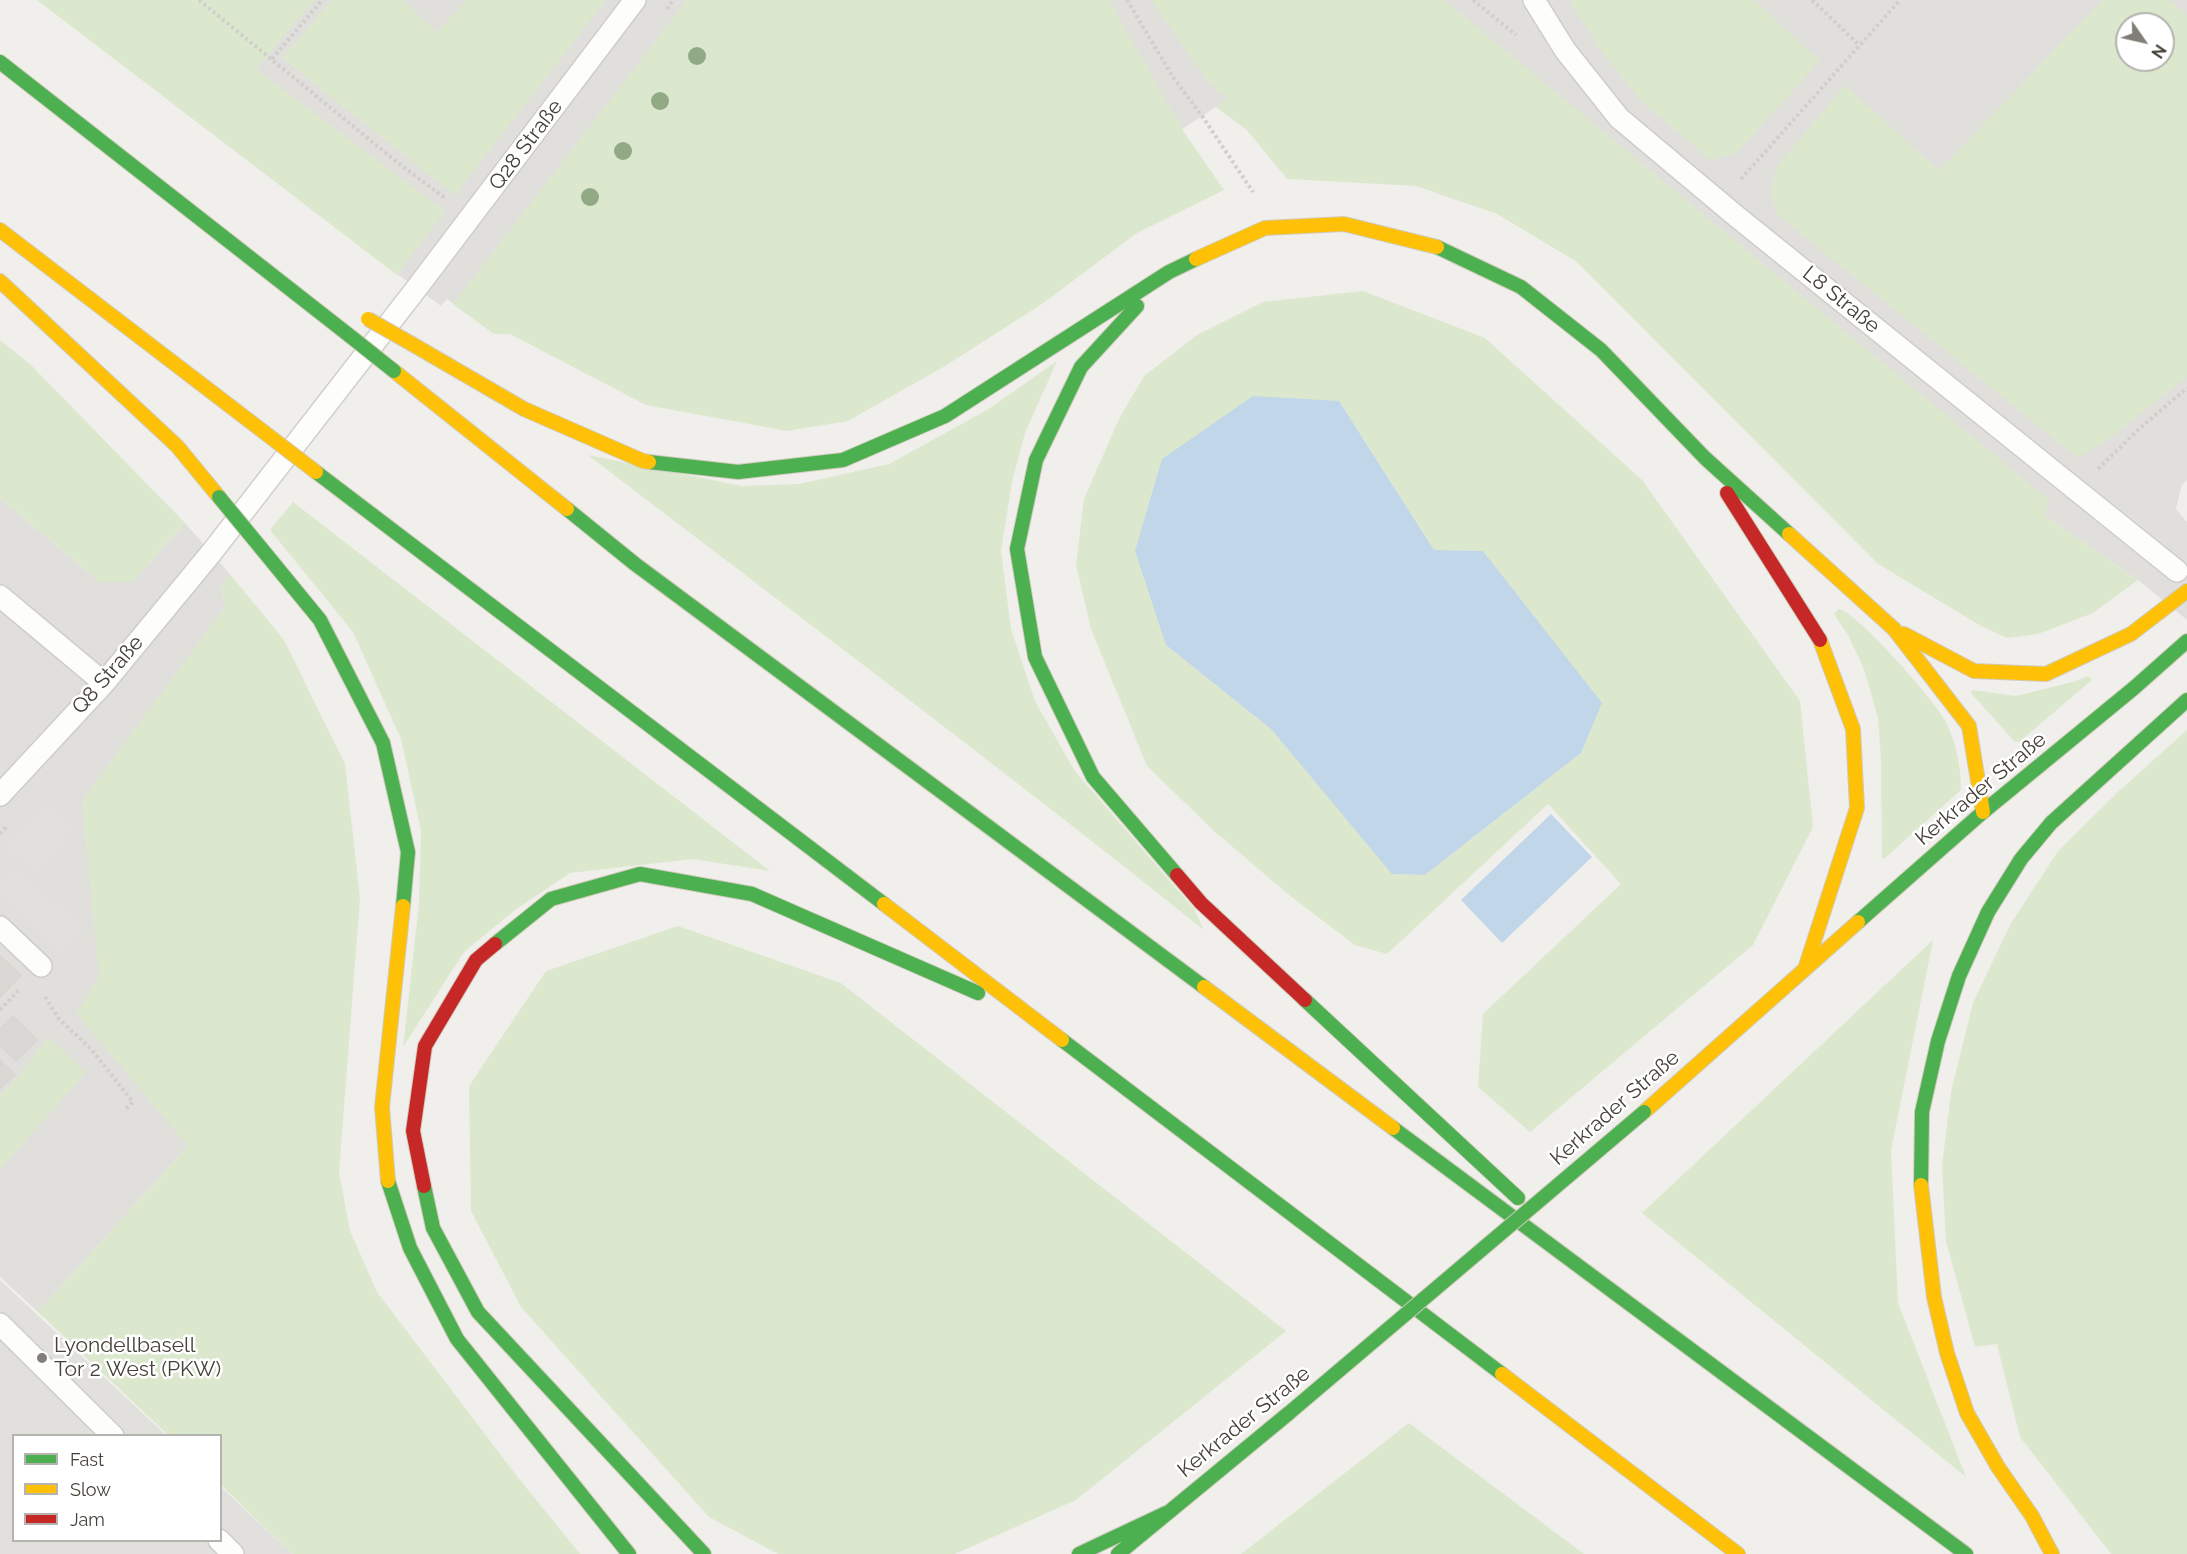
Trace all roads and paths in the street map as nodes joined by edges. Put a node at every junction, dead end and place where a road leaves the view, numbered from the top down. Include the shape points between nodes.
1 (199, 0) edge
2 (322, 0) edge
3 (635, 0) edge
4 (1127, 0) edge
5 (1534, 0) edge
6 (1812, 0) edge
7 (1900, 0) edge
8 (1859, 45) junction
9 (272, 59) junction
10 (0, 62) edge
11 (439, 193) dead end
12 (1721, 202) junction
13 (1265, 228) junction
14 (0, 230) edge
15 (227, 238) junction
16 (1169, 272) junction
17 (0, 281) edge
18 (307, 284) dead end
19 (363, 316) dead end
20 (2187, 388) edge
21 (1705, 458) junction
22 (2076, 490) junction
23 (212, 552) joint
24 (2177, 571) dead end
25 (2187, 591) edge
26 (0, 596) edge
27 (1894, 629) junction
28 (2187, 641) edge
29 (2187, 653) edge
30 (104, 683) junction
31 (2134, 688) junction
32 (2187, 700) edge
33 (0, 795) edge
34 (1983, 812) junction
35 (0, 927) edge
36 (41, 966) dead end
37 (1805, 969) junction
38 (23, 986) dead end
39 (0, 1010) edge
40 (1027, 1014) junction
41 (59, 1018) dead end
42 (124, 1111) dead end
43 (1640, 1311) junction
44 (0, 1324) edge
45 (111, 1434) edge
46 (1166, 1513) junction
47 (221, 1542) edge
48 (233, 1554) edge
49 (629, 1554) edge
50 (704, 1554) edge
51 (1079, 1554) edge
52 (1118, 1554) edge
53 (1738, 1554) edge
54 (1966, 1554) edge
55 (2052, 1554) edge

1 - 9 path
2 - 9 path
3 - 23 lane, Q28 Straße
4 - 13 path via 1173,76 1253,192
5 - 12 lane, L8 Straße via 1565,50 1619,118
6 - 8 path
7 - 8 path
8 - 12 path
9 - 11 path
10 - 15 main road
12 - 22 lane, L8 Straße
13 - 16 main road
13 - 21 main road via 1344,224 1439,247 1521,287 1601,350
14 - 40 main road, bridge
15 - 18 main road
15 - 43 main road, bridge via 635,564
16 - 19 main road, bridge via 945,416 843,460 738,472 643,461 524,409
16 - 43 main road via 1081,367 1036,460 1017,549 1035,657 1094,777 1201,903
17 - 49 main road, bridge via 177,446 320,620 384,743 408,852 382,1107 388,1184 410,1248 457,1339
20 - 22 path
21 - 27 main road
21 - 37 main road via 1821,642 1853,729 1857,808
22 - 24 lane, L8 Straße
23 - 30 lane, Q8 Straße
25 - 27 main road via 2131,634 2046,674 1974,671
26 - 30 lane
27 - 34 main road via 1969,726
28 - 31 main road, Kerkrader Straße
29 - 31 main road, Kerkrader Straße
30 - 33 lane, Q8 Straße
31 - 34 main road, Kerkrader Straße
32 - 55 main road via 2051,822 2020,860 1988,912 1959,976 1938,1041 1922,1112 1921,1188 1934,1297 1947,1353 1968,1413
34 - 37 main road, Kerkrader Straße
35 - 36 lane
37 - 46 main road, Kerkrader Straße, bridge via 1644,1112
38 - 39 path
40 - 50 main road via 752,894 640,874 551,899 470,969 425,1046 413,1131 433,1228 478,1312
40 - 53 main road
41 - 42 path via 91,1049 133,1102
43 - 54 main road
44 - 45 lane
46 - 51 main road
46 - 52 main road, Kerkrader Straße
47 - 48 lane

